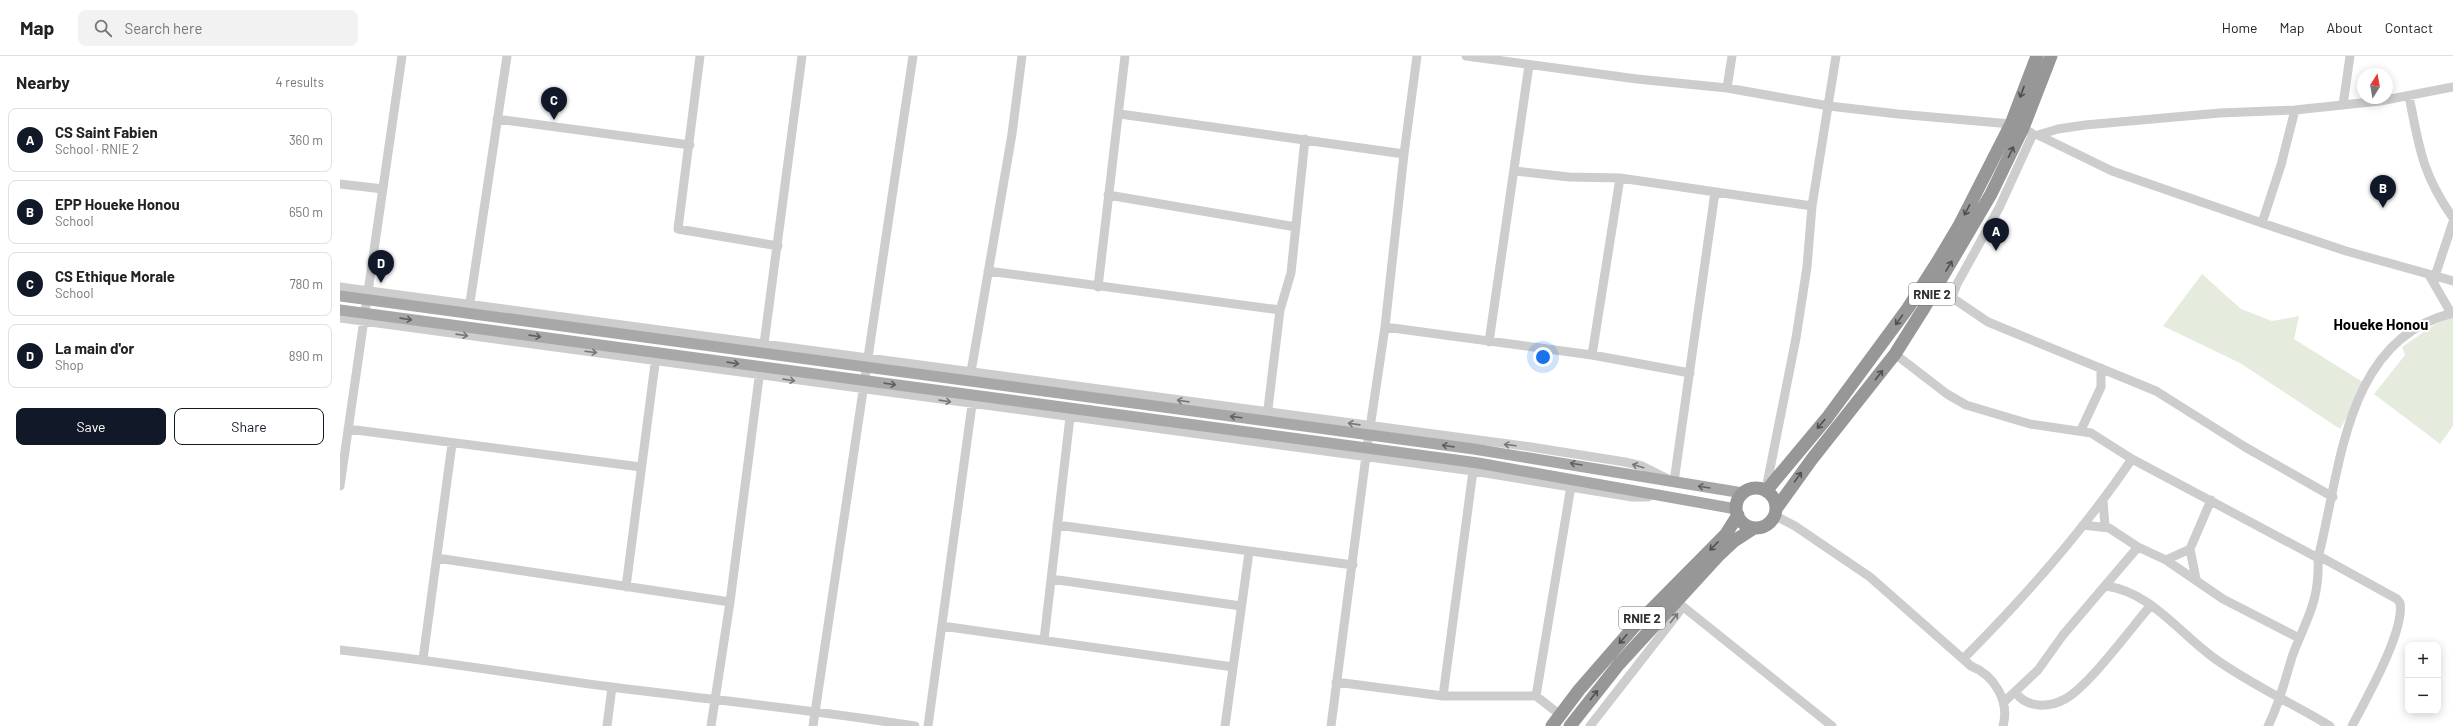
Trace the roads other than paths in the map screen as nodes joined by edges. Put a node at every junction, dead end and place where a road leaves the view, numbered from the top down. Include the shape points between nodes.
1 (402, 56) edge
2 (507, 56) edge
3 (700, 56) edge
4 (802, 56) edge
5 (913, 56) edge
6 (1022, 56) edge
7 (1125, 56) edge
8 (1417, 56) edge
9 (1466, 56) edge
10 (1732, 56) edge
11 (1836, 56) edge
12 (2037, 56) edge
13 (2051, 56) edge
14 (2350, 56) edge
15 (1528, 65) junction
16 (2453, 87) edge
17 (1727, 88) junction
18 (2409, 96) junction
19 (2343, 105) junction
20 (1829, 106) junction
21 (2295, 110) junction
22 (1120, 114) junction
23 (497, 119) junction
24 (2027, 131) junction
25 (1305, 140) junction
26 (690, 145) junction
27 (1404, 154) junction
28 (1515, 171) junction
29 (1620, 178) junction
30 (340, 184) edge
31 (383, 189) junction
32 (1714, 192) junction
33 (1108, 196) junction
34 (1812, 206) junction
35 (2453, 218) edge
36 (2453, 222) edge
37 (2262, 223) junction
38 (1296, 227) junction
39 (778, 246) junction
40 (988, 271) junction
41 (2432, 275) junction
42 (2453, 281) edge
43 (340, 287) edge
44 (1098, 287) junction
45 (368, 295) junction
46 (340, 296) edge
47 (469, 308) junction
48 (340, 310) edge
49 (1280, 310) junction
50 (2452, 313) edge
51 (365, 317) junction
52 (340, 318) edge
53 (1385, 327) junction
54 (1489, 342) junction
55 (764, 344) junction
56 (1894, 354) junction
57 (1592, 355) junction
58 (656, 356) junction
59 (867, 363) junction
60 (2101, 368) junction
61 (760, 371) junction
62 (971, 372) junction
63 (1690, 373) junction
64 (863, 385) junction
65 (972, 405) junction
66 (1267, 416) junction
67 (1070, 417) junction
68 (348, 429) junction
69 (2081, 430) junction
70 (1370, 431) junction
71 (452, 444) junction
72 (1367, 453) junction
73 (2132, 459) junction
74 (641, 467) junction
75 (1473, 471) junction
76 (1674, 482) junction
77 (340, 486) edge
78 (1571, 486) junction
79 (1766, 491) junction
80 (1743, 493) junction
81 (1672, 497) junction
82 (2333, 497) junction
83 (2211, 500) junction
84 (2103, 501) junction
85 (1737, 512) junction
86 (1775, 512) junction
87 (1057, 525) junction
88 (2083, 525) junction
89 (2105, 526) junction
90 (1754, 528) junction
91 (2138, 547) junction
92 (2190, 550) junction
93 (1249, 552) junction
94 (2318, 557) junction
95 (437, 558) junction
96 (2166, 560) junction
97 (1353, 565) junction
98 (1051, 579) junction
99 (2196, 579) junction
100 (2106, 586) junction
101 (626, 587) junction
102 (1680, 601) junction
103 (730, 602) junction
104 (2151, 605) junction
105 (1241, 606) junction
106 (942, 626) junction
107 (2300, 638) junction
108 (1044, 640) junction
109 (340, 650) edge
110 (423, 659) junction
111 (1964, 659) junction
112 (1233, 667) junction
113 (1336, 682) junction
114 (612, 687) junction
115 (2016, 693) junction
116 (1443, 696) junction
117 (1536, 696) junction
118 (2279, 696) junction
119 (715, 699) junction
120 (2004, 702) junction
121 (815, 710) junction
122 (1559, 714) junction
123 (607, 726) edge
124 (711, 726) edge
125 (813, 726) edge
126 (915, 726) edge
127 (928, 726) edge
128 (1225, 726) edge
129 (1331, 726) edge
130 (1552, 726) edge
131 (1570, 726) edge
132 (1590, 726) edge
133 (1832, 726) edge
134 (2003, 726) edge
135 (2268, 726) edge
136 (2330, 726) edge
137 (2352, 726) edge

1 - 31 street
2 - 23 street
3 - 26 street
4 - 39 street
5 - 59 street
6 - 40 street via 1012,134
7 - 22 street
8 - 27 street
9 - 15 street
10 - 17 street
11 - 20 street
12 -> 24 highway, RNIE 2 / RNIE 2
13 - 24 highway, RNIE 2 / RNIE 2
14 - 19 street
15 - 17 street
15 - 28 street
16 - 18 street
17 - 20 street
18 - 19 street
18 - 35 street via 2421,161 2436,194
19 - 21 street
20 - 24 street
20 - 34 street
21 - 24 street via 2220,113
21 - 37 street
22 - 25 street
22 - 33 street
23 - 26 street
23 - 47 street
24 - 37 street via 2112,171
56 -> 24 highway, RNIE 2 / RNIE 2
24 - 60 street via 1999,208 1957,284 1954,299 1988,322
24 -> 79 highway, RNIE 2 / RNIE 2 via 1960,224 1908,308 1827,418
25 - 27 street
25 - 38 street
26 - 39 street via 678,229
27 - 53 street
28 - 29 street via 1570,177
28 - 54 street
29 - 32 street
29 - 57 street
30 - 31 street
31 - 45 street
32 - 34 street
32 - 63 street
33 - 38 street
33 - 44 street
34 - 79 street via 1807,267 1796,338
36 - 41 street
37 - 41 street via 2346,251
38 - 49 street via 1291,273
39 - 55 street
40 - 44 street
40 - 62 street
41 - 42 street
41 - 50 street
43 - 45 street
44 - 49 street
45 - 46 main road
45 - 47 main road
45 - 51 street
47 - 55 street
47 - 59 main road
48 - 51 main road
49 - 66 street
50 - 82 street via 2436,318 2407,334 2386,353 2372,372 2348,422
51 - 52 street
51 -> 58 main road
51 - 68 street
53 - 54 street
53 - 70 street
54 - 57 street
55 - 59 street
56 - 69 street via 1947,394 1966,405 2030,424
86 -> 56 highway, RNIE 2 / RNIE 2 via 1812,459
57 - 63 street
58 -> 61 main road
58 - 74 street
59 - 62 street
59 - 64 street
66 -> 59 main road
60 - 69 street via 2101,387
60 - 82 street via 2170,399 2245,447
61 -> 64 main road
61 - 103 street
66 -> 62 street
63 - 76 street
64 -> 65 street
64 -> 72 main road
64 - 121 street
65 - 67 street
65 - 106 street
70 -> 66 main road
67 - 72 street
67 - 87 street
68 - 71 street
68 - 77 street
69 - 73 street via 2091,433
70 - 72 street
76 -> 70 main road
71 - 74 street
71 - 95 street
72 - 75 street
72 - 81 main road via 1478,463
72 - 97 street
73 - 83 street
73 - 84 street
74 - 101 street
75 - 78 street
75 - 116 street
80 -> 76 main road
78 - 81 street via 1632,497
78 - 117 street
79 - 80 highway via 1754,488
79 - 86 highway via 1771,496
80 - 85 highway, RNIE 2 / RNIE 2 via 1737,503
81 - 85 main road
82 - 94 street
83 - 92 street
83 - 94 street via 2261,529
84 - 88 street
84 - 89 street
85 - 90 highway via 1744,524
85 -> 122 highway, RNIE 2 / RNIE 2 via 1726,534 1633,628
86 - 90 highway, RNIE 2 / RNIE 2 via 1766,524
86 - 111 street via 1870,577
87 - 93 street
87 - 98 street
88 - 89 street
88 - 111 street via 2015,607
89 - 91 street
90 - 102 highway, RNIE 2 / RNIE 2 via 1734,541
91 - 96 street
91 - 100 street
92 - 96 street
92 - 99 street
93 - 97 street
93 - 105 street
94 - 107 street via 2317,594 2308,623
94 - 137 street via 2370,583 2400,603 2387,658
95 - 101 street
95 - 110 street
96 - 99 street via 2181,572
97 - 113 street
98 - 105 street
98 - 108 street
99 - 107 street via 2223,599
100 - 104 street via 2133,594
100 - 115 street via 2063,635 2038,670
101 - 103 street
131 -> 102 highway, RNIE 2 / RNIE 2 via 1619,664
132 -> 102 street via 1678,612
102 - 133 street
103 - 119 street
104 - 115 street via 2088,678 2066,699 2055,704 2034,704 2022,701
104 - 118 street via 2214,658
105 - 112 street
106 - 108 street
106 - 127 street
107 - 118 street
108 - 112 street
109 - 110 street
110 - 114 street
111 - 120 street via 1988,675
112 - 128 street
113 - 116 street
113 - 129 street
114 - 119 street
114 - 123 street
115 - 120 street
116 - 117 street
117 - 122 street
118 - 135 street
118 - 136 street
119 - 121 street
119 - 124 street
120 - 134 street
121 - 125 street
121 - 126 street
122 - 130 highway, RNIE 2 / RNIE 2

